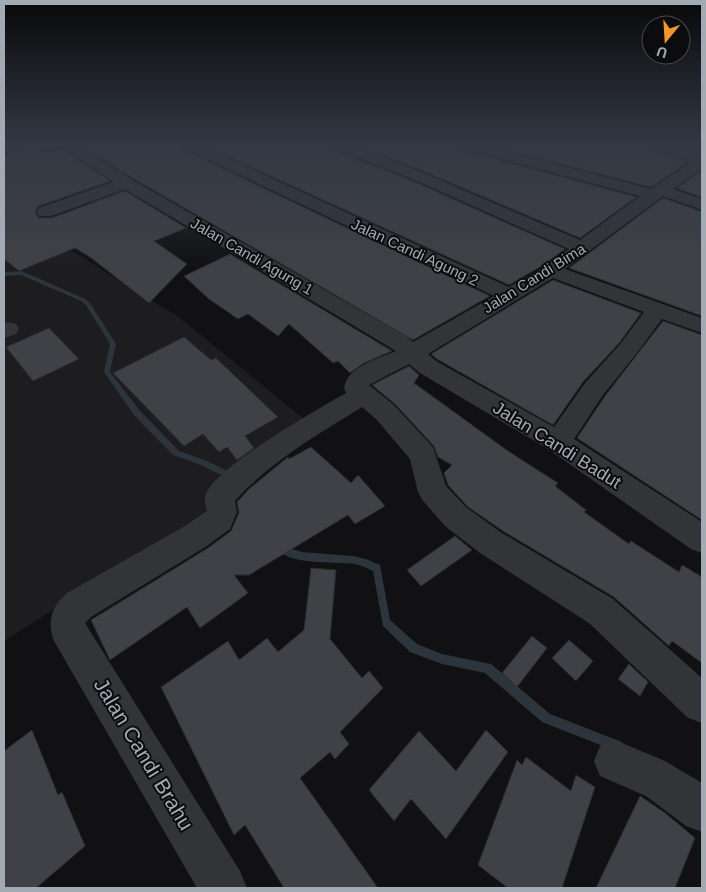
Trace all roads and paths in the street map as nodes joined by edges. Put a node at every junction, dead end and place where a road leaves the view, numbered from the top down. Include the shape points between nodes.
1 (119, 186) edge
2 (131, 186) edge
3 (276, 186) edge
4 (440, 186) edge
5 (628, 186) edge
6 (668, 186) edge
7 (657, 193) junction
8 (702, 205) edge
9 (45, 212) dead end
10 (583, 248) junction
11 (551, 270) junction
12 (509, 295) junction
13 (657, 310) junction
14 (702, 326) edge
15 (412, 353) junction
16 (362, 395) junction
17 (558, 442) junction
18 (702, 539) edge
19 (702, 704) edge
20 (615, 761) dead end
21 (702, 810) edge
22 (224, 888) edge

1 - 9 street
2 - 15 street, Jalan Candi Agung 1 via 398,341
3 - 12 street, Jalan Candi Agung 2
4 - 10 street
5 - 7 street
6 - 7 street, Jalan Candi Bima
7 - 8 street
7 - 10 street, Jalan Candi Bima
10 - 11 street, Jalan Candi Bima
11 - 12 street, Jalan Candi Bima
11 - 13 street
12 - 15 street, Jalan Candi Bima
13 - 14 street
13 - 17 street via 594,389
15 - 16 street, Jalan Candi Bima via 361,378 356,388
15 - 17 street, Jalan Candi Badut via 428,367
16 - 19 street via 386,412 424,455 433,492 456,517 491,543 601,611
16 - 22 street, Jalan Candi Brahu via 303,430 236,479 219,498 222,512 219,520 79,605 70,612 67,620 67,628
17 - 18 street, Jalan Candi Badut
20 - 21 street via 647,773 681,792

